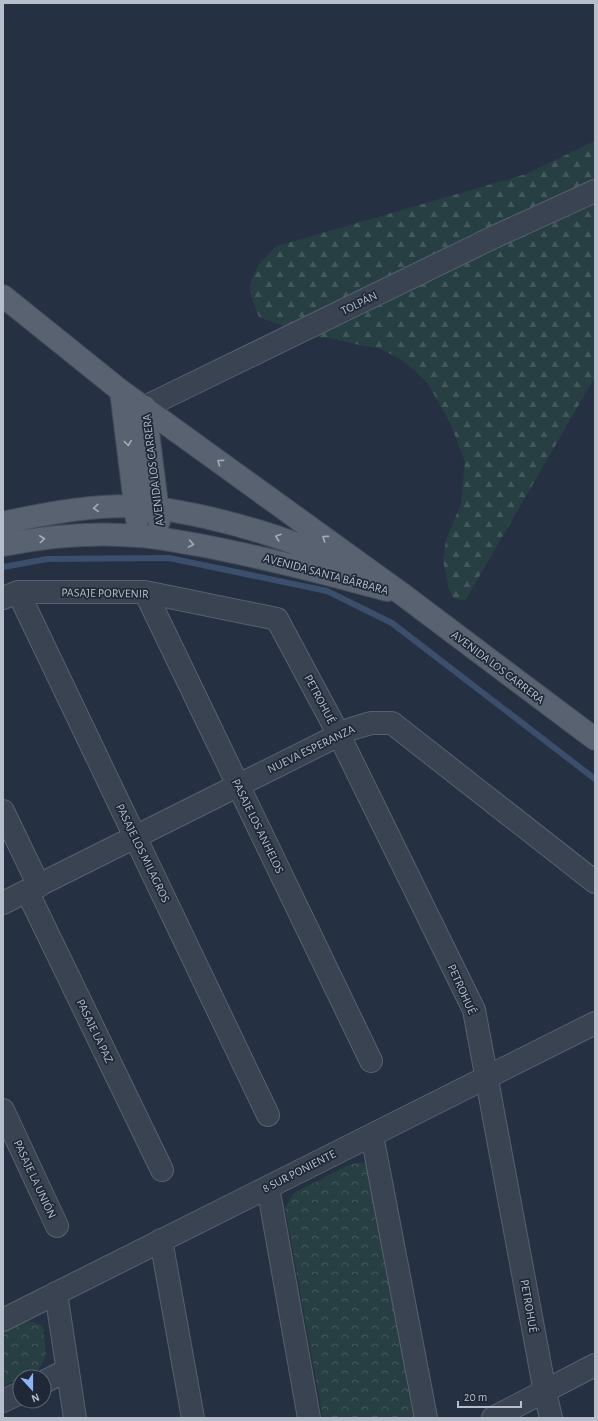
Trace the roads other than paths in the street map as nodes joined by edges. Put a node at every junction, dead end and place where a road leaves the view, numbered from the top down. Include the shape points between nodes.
1 (595, 191) edge
2 (3, 296) edge
3 (121, 390) junction
4 (145, 408) junction
5 (124, 415) junction
6 (135, 506) junction
7 (159, 508) junction
8 (3, 523) edge
9 (138, 536) junction
10 (160, 539) junction
11 (3, 545) edge
12 (145, 592) junction
13 (402, 594) junction
14 (10, 595) edge
15 (277, 619) joint
16 (339, 735) junction
17 (595, 739) edge
18 (238, 784) junction
19 (3, 811) edge
20 (136, 838) junction
21 (595, 882) edge
22 (33, 889) junction
23 (3, 903) edge
24 (594, 1029) edge
25 (371, 1061) dead end
26 (487, 1077) junction
27 (3, 1110) edge
28 (268, 1115) dead end
29 (372, 1135) junction
30 (162, 1170) dead end
31 (268, 1187) junction
32 (56, 1226) dead end
33 (161, 1240) junction
34 (56, 1293) junction
35 (3, 1320) edge
36 (595, 1366) edge
37 (67, 1370) junction
38 (52, 1378) edge
39 (545, 1392) junction
40 (75, 1418) edge
41 (193, 1418) edge
42 (309, 1418) edge
43 (426, 1418) edge
44 (493, 1418) edge
45 (551, 1418) edge

1 - 4 street, TOLPÁN
2 - 3 main road, AVENIDA LOS CARRERA
3 - 4 main road, AVENIDA LOS CARRERA
3 - 5 main road, AVENIDA LOS CARRERA
4 - 5 street, TOLPÁN
4 - 7 main road, AVENIDA LOS CARRERA
13 -> 4 main road
5 -> 6 main road, AVENIDA LOS CARRERA
6 - 7 main road, AVENIDA SANTA BÁRBARA
6 -> 8 main road, AVENIDA SANTA BÁRBARA via 62,512
6 - 9 main road, AVENIDA LOS CARRERA
7 - 10 main road, AVENIDA LOS CARRERA
13 -> 7 main road, AVENIDA SANTA BÁRBARA via 298,544 227,522
9 - 10 main road, AVENIDA SANTA BÁRBARA
11 -> 9 main road, AVENIDA SANTA BÁRBARA via 63,536
10 -> 13 main road, AVENIDA SANTA BÁRBARA via 253,556
12 - 14 street, PASAJE PORVENIR
12 - 15 street, PASAJE PORVENIR
12 - 18 street, PASAJE LOS ANHELOS
13 - 17 main road, AVENIDA LOS CARRERA
14 - 20 street, PASAJE LOS MILAGROS
15 - 16 street, PETROHUÉ
16 - 18 street, NUEVA ESPERANZA
16 - 21 street, NUEVA ESPERANZA via 371,723 392,723
16 - 26 street, PETROHUÉ via 474,1010
18 - 20 street, NUEVA ESPERANZA
18 - 25 street, PASAJE LOS ANHELOS
19 - 22 street, PASAJE LA PAZ
20 - 22 street, NUEVA ESPERANZA
20 - 28 street, PASAJE LOS MILAGROS
22 - 23 street, NUEVA ESPERANZA
22 - 30 street, PASAJE LA PAZ
24 - 26 street, 8 SUR PONIENTE
26 - 29 street, 8 SUR PONIENTE
26 - 39 street, PETROHUÉ
27 - 32 street, PASAJE LA UNIÓN
29 - 31 street, 8 SUR PONIENTE
29 - 43 street
31 - 33 street, 8 SUR PONIENTE
31 - 42 street
33 - 34 street, 8 SUR PONIENTE
33 - 41 street
34 - 35 street, 8 SUR PONIENTE
34 - 37 street
36 - 39 street
37 - 38 street
37 - 40 street
39 - 44 street
39 - 45 street, PETROHUÉ

